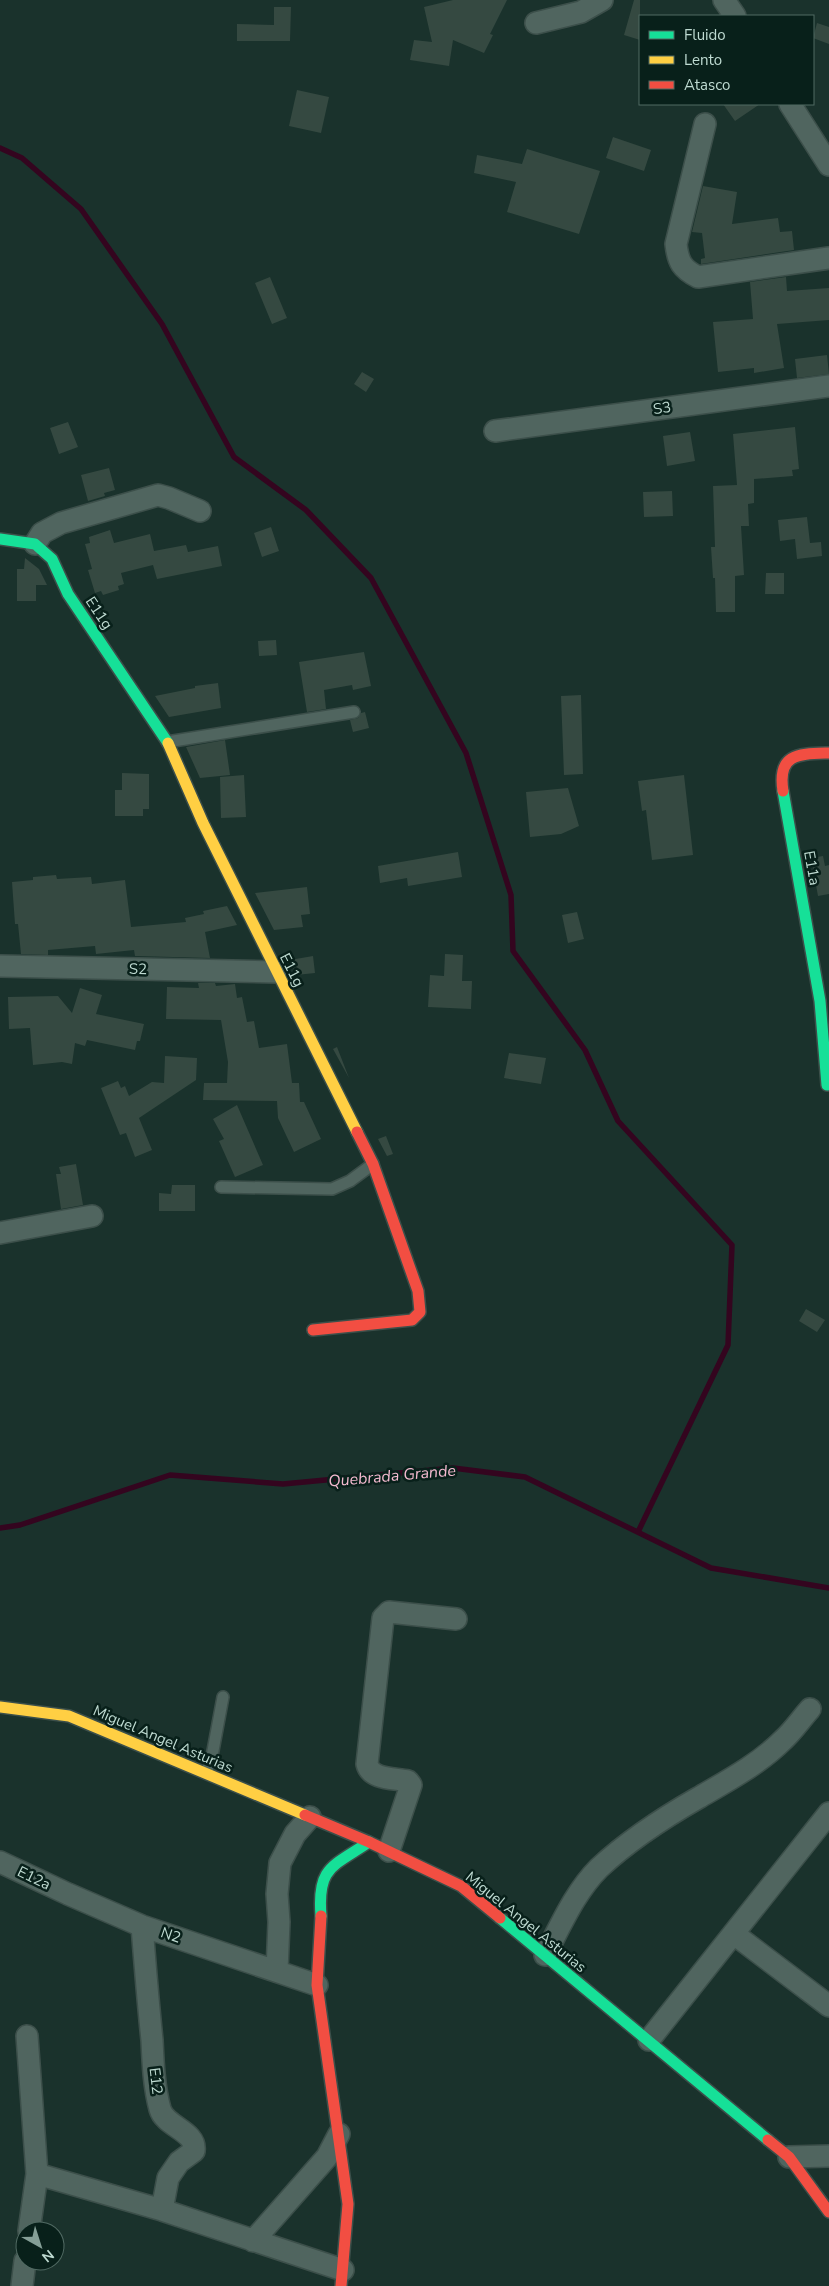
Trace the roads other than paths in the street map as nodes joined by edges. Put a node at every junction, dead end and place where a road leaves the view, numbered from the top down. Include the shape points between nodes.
1 (602, 0) edge
2 (536, 23) dead end
3 (791, 105) edge
4 (705, 124) dead end
5 (829, 165) edge
6 (829, 258) edge
7 (829, 386) edge
8 (495, 431) dead end
9 (200, 511) dead end
10 (0, 539) edge
11 (35, 544) junction
12 (354, 712) dead end
13 (167, 742) junction
14 (829, 753) edge
15 (0, 966) edge
16 (276, 972) junction
17 (827, 1085) dead end
18 (373, 1164) junction
19 (221, 1187) dead end
20 (92, 1216) dead end
21 (0, 1233) edge
22 (313, 1330) dead end
23 (456, 1619) dead end
24 (223, 1697) dead end
25 (0, 1707) edge
26 (810, 1709) dead end
27 (206, 1773) junction
28 (829, 1813) edge
29 (310, 1817) junction
30 (369, 1842) junction
31 (389, 1851) junction
32 (0, 1862) edge
33 (68, 1894) joint
34 (142, 1926) junction
35 (734, 1934) junction
36 (545, 1955) junction
37 (276, 1971) junction
38 (317, 1985) junction
39 (829, 2006) edge
40 (27, 2036) dead end
41 (649, 2040) junction
42 (339, 2134) junction
43 (829, 2156) edge
44 (789, 2157) junction
45 (37, 2174) junction
46 (162, 2210) junction
47 (829, 2212) edge
48 (30, 2221) edge
49 (253, 2241) junction
50 (24, 2271) edge
51 (342, 2278) edge
52 (22, 2286) edge

1 - 2 street via 581,12
3 - 5 street
4 - 6 street via 676,244 678,260 684,270 698,277
7 - 8 street, S3
9 - 11 street via 158,495 62,523 42,533
10 - 11 street
11 - 13 street, E11g via 52,559 68,594
12 - 13 lane
13 - 16 street, E11g via 202,822
14 - 17 street, E11a via 793,756 783,764 781,777 820,1001
15 - 16 street, S2
16 - 18 street, E11g
18 - 19 lane via 350,1181 332,1189
18 - 22 street, E11g via 418,1291 420,1312 412,1320
20 - 21 street
23 - 31 street via 389,1612 383,1618 369,1771 374,1775 408,1781 411,1785
24 - 27 lane
25 - 27 street, Miguel Angel Asturias via 69,1716
26 - 36 street via 782,1741 763,1756 660,1821 598,1870 573,1902
27 - 29 street, Miguel Angel Asturias
28 - 35 street
29 - 30 street, Miguel Angel Asturias
29 - 37 street via 295,1834 280,1863
30 - 31 street, Miguel Angel Asturias
30 - 38 street via 331,1868 322,1880
31 - 36 street, Miguel Angel Asturias via 461,1886
32 - 33 street, E12a
33 - 34 street, N2
34 - 37 street, N2
34 - 46 street, E12 via 160,2111 168,2123 191,2139 194,2145 194,2151 179,2162 168,2178
35 - 39 street
35 - 41 street
36 - 41 street, Miguel Angel Asturias
37 - 38 street, N2
38 - 42 street
40 - 45 street
41 - 44 street, Miguel Angel Asturias
42 - 49 street via 327,2157
42 - 51 street via 348,2204
43 - 44 street
44 - 47 street, Miguel Angel Asturias
45 - 46 street
45 - 48 street
46 - 49 street
49 - 51 street
50 - 52 street

